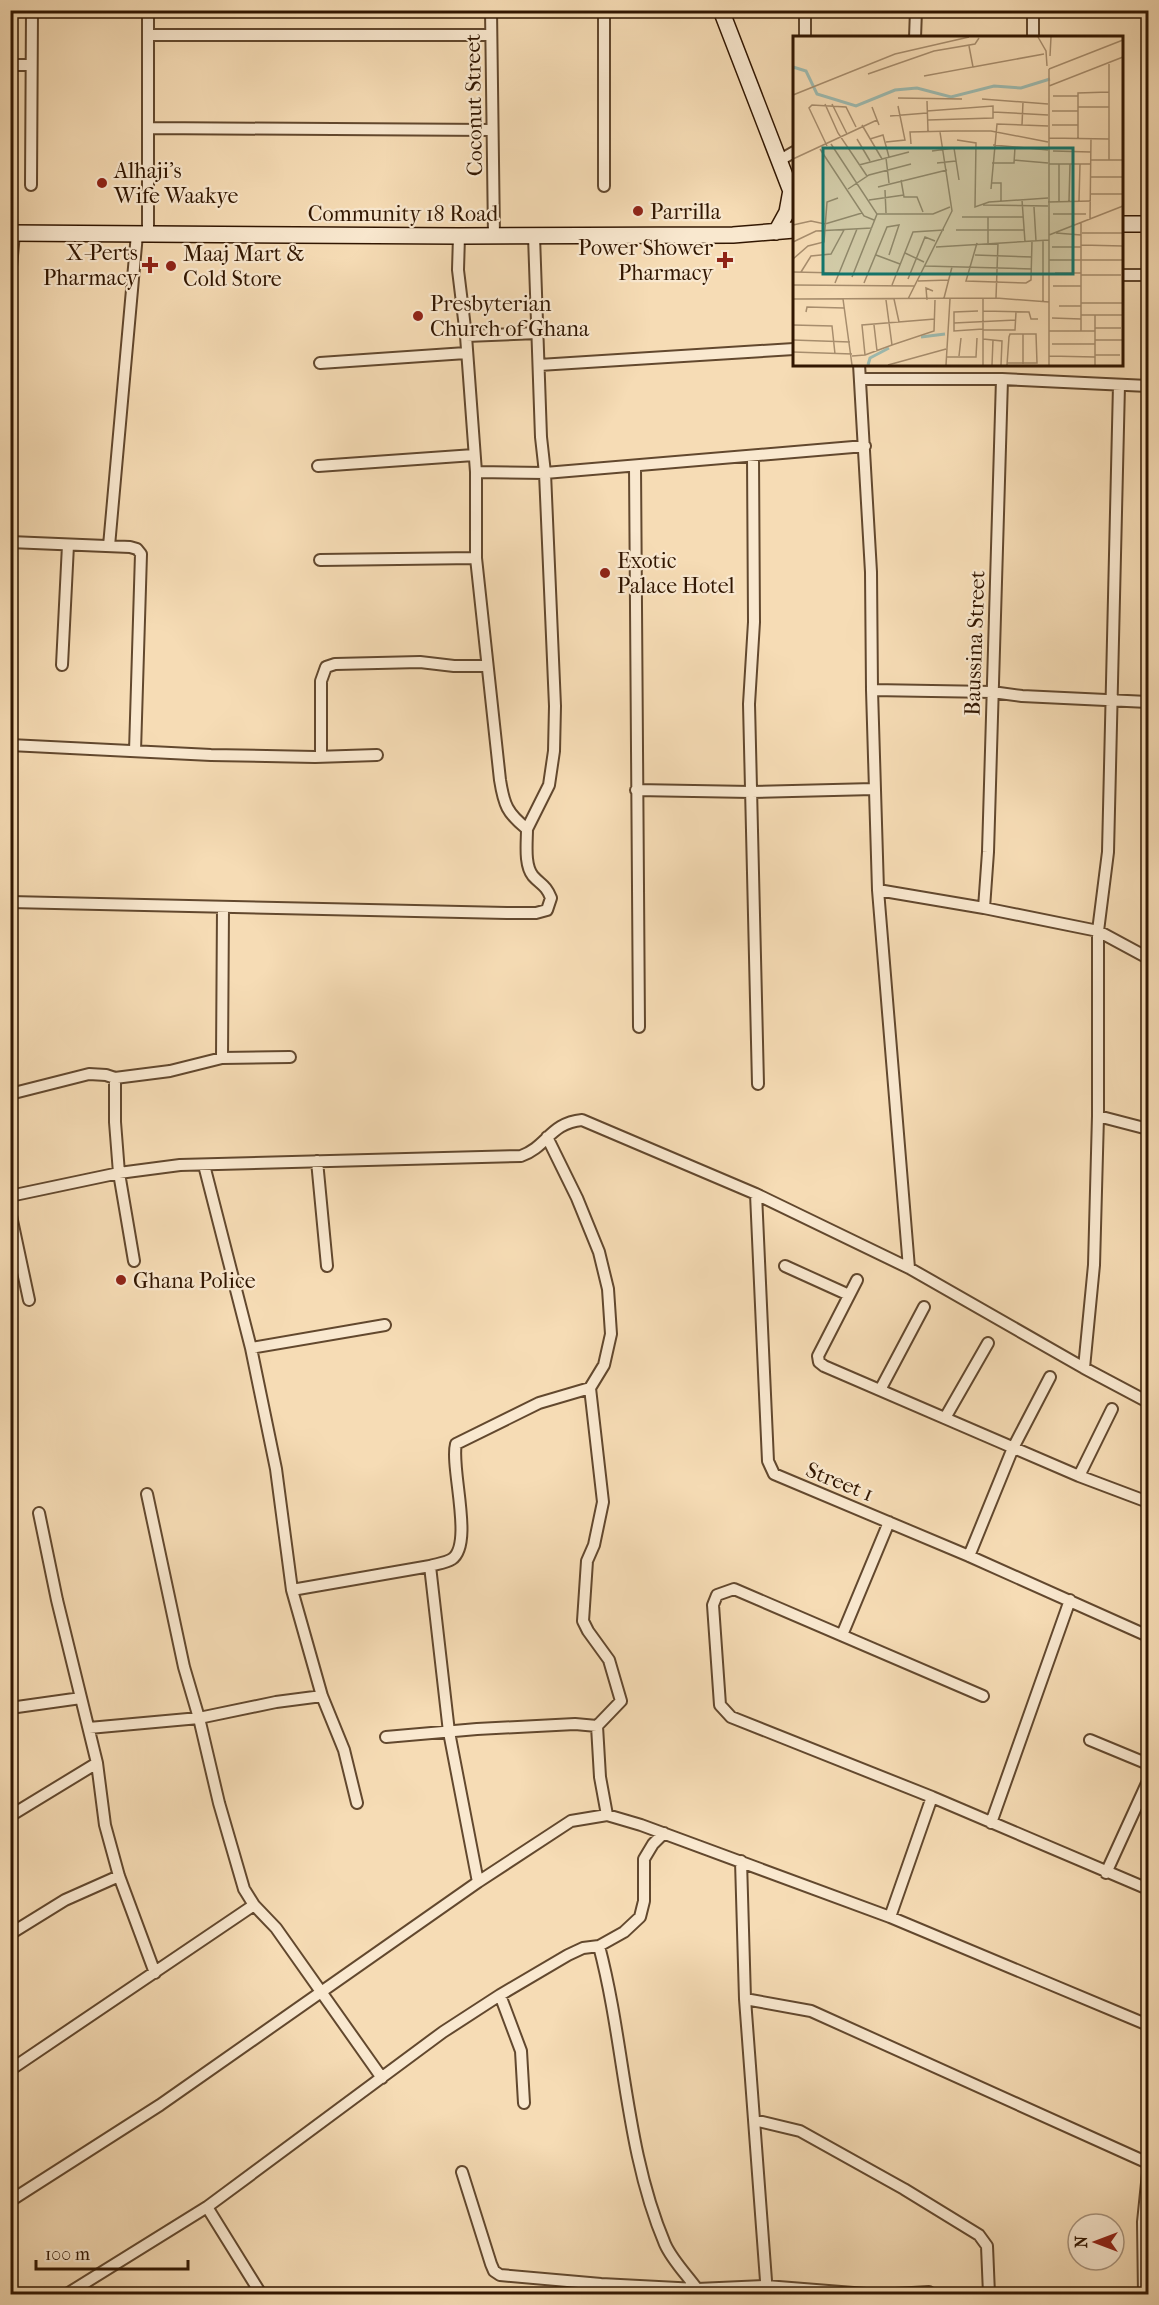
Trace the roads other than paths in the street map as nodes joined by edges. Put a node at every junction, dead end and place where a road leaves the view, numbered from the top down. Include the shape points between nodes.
1 (32, 10) edge
2 (148, 10) edge
3 (491, 10) edge
4 (604, 10) edge
5 (721, 10) edge
6 (805, 10) edge
7 (916, 10) edge
8 (1033, 10) edge
9 (1149, 10) edge
10 (148, 34) junction
11 (491, 35) junction
12 (805, 36) edge
13 (915, 36) edge
14 (1033, 36) edge
15 (10, 65) edge
16 (32, 65) junction
17 (148, 128) junction
18 (492, 130) junction
19 (793, 153) edge
20 (780, 160) junction
21 (1149, 166) edge
22 (31, 185) dead end
23 (604, 186) dead end
24 (793, 194) edge
25 (1123, 224) edge
26 (1149, 224) edge
27 (793, 230) edge
28 (776, 232) junction
29 (13, 233) edge
30 (142, 234) junction
31 (459, 236) junction
32 (494, 236) junction
33 (534, 236) junction
34 (1149, 274) edge
35 (1123, 275) edge
36 (10, 278) edge
37 (537, 333) junction
38 (466, 336) junction
39 (793, 349) edge
40 (466, 353) junction
41 (320, 363) dead end
42 (540, 364) junction
43 (859, 366) edge
44 (860, 379) junction
45 (1002, 379) junction
46 (1119, 385) junction
47 (1149, 386) edge
48 (865, 446) junction
49 (474, 455) junction
50 (753, 456) junction
51 (318, 466) dead end
52 (635, 466) junction
53 (476, 472) junction
54 (545, 473) junction
55 (10, 542) edge
56 (68, 545) junction
57 (109, 546) junction
58 (476, 558) junction
59 (320, 560) dead end
60 (62, 665) dead end
61 (487, 666) junction
62 (872, 690) junction
63 (992, 692) junction
64 (1112, 700) junction
65 (1149, 702) edge
66 (10, 745) edge
67 (135, 751) junction
68 (377, 755) dead end
69 (321, 756) junction
70 (874, 789) junction
71 (636, 790) junction
72 (751, 792) junction
73 (527, 829) junction
74 (878, 890) junction
75 (10, 902) edge
76 (223, 908) junction
77 (984, 908) junction
78 (1098, 931) junction
79 (1149, 958) edge
80 (639, 1027) dead end
81 (290, 1057) dead end
82 (222, 1058) junction
83 (115, 1078) junction
84 (759, 1084) dead end
85 (10, 1094) edge
86 (1098, 1116) junction
87 (1149, 1129) edge
88 (547, 1137) junction
89 (317, 1161) junction
90 (204, 1165) junction
91 (119, 1173) junction
92 (756, 1194) junction
93 (10, 1196) edge
94 (10, 1211) edge
95 (134, 1261) dead end
96 (327, 1266) dead end
97 (785, 1266) dead end
98 (909, 1268) junction
99 (857, 1280) dead end
100 (849, 1295) junction
101 (29, 1300) dead end
102 (924, 1307) dead end
103 (385, 1325) dead end
104 (988, 1343) dead end
105 (251, 1348) junction
106 (1084, 1368) junction
107 (1050, 1377) dead end
108 (590, 1388) junction
109 (880, 1390) junction
110 (1149, 1402) edge
111 (1112, 1410) dead end
112 (945, 1418) junction
113 (1013, 1448) junction
114 (1079, 1476) junction
115 (147, 1494) dead end
116 (1149, 1502) edge
117 (39, 1513) dead end
118 (889, 1522) junction
119 (969, 1556) junction
120 (430, 1566) junction
121 (292, 1590) junction
122 (1070, 1600) junction
123 (842, 1635) junction
124 (1149, 1636) edge
125 (322, 1696) junction
126 (983, 1696) dead end
127 (81, 1698) junction
128 (10, 1708) edge
129 (199, 1718) junction
130 (597, 1726) junction
131 (89, 1728) junction
132 (449, 1732) junction
133 (386, 1737) dead end
134 (1090, 1740) dead end
135 (97, 1763) junction
136 (1149, 1764) edge
137 (1149, 1781) edge
138 (932, 1797) junction
139 (357, 1803) dead end
140 (607, 1815) junction
141 (10, 1816) edge
142 (991, 1823) junction
143 (664, 1833) junction
144 (741, 1861) junction
145 (1106, 1872) junction
146 (119, 1876) junction
147 (478, 1882) junction
148 (1149, 1889) edge
149 (254, 1905) junction
150 (890, 1917) junction
151 (10, 1934) edge
152 (599, 1946) junction
153 (155, 1973) junction
154 (321, 1991) junction
155 (500, 1995) junction
156 (745, 1999) junction
157 (1149, 2025) edge
158 (10, 2070) edge
159 (382, 2078) junction
160 (524, 2103) dead end
161 (754, 2120) junction
162 (1149, 2163) edge
163 (462, 2172) dead end
164 (1149, 2174) edge
165 (10, 2201) edge
166 (207, 2207) junction
167 (766, 2290) edge
168 (696, 2292) edge
169 (929, 2292) dead end
170 (67, 2295) edge
171 (261, 2295) edge
172 (866, 2295) edge
173 (896, 2295) edge
174 (989, 2295) edge
175 (1144, 2295) edge

1 - 16 street
2 - 10 street
3 - 11 street, Coconut Street
4 - 23 street
5 - 20 main road
6 - 12 street
7 - 13 street
8 - 14 street
9 - 21 street
10 - 11 street
10 - 17 street
11 - 18 street, Coconut Street
15 - 16 street
16 - 22 street
17 - 18 street
17 - 30 street
18 - 32 street, Coconut Street
19 - 20 street
20 - 24 main road
24 - 28 main road
25 - 26 main road
27 - 28 main road, Community 18 Road
28 - 33 main road, Community 18 Road
29 - 30 main road, Community 18 Road
29 - 36 street
30 - 31 main road, Community 18 Road
30 - 57 street
31 - 32 main road, Community 18 Road
31 - 38 street via 458,270
32 - 33 main road, Community 18 Road
33 - 37 street
34 - 35 street
37 - 38 street
37 - 42 street
38 - 40 street
39 - 42 street
40 - 41 street
40 - 49 street
42 - 54 street
43 - 44 street
44 - 45 street
44 - 48 street
45 - 46 street
45 - 63 street, Baussina Street
46 - 47 street
46 - 64 street
48 - 50 street
48 - 62 street
49 - 51 street
49 - 53 street
50 - 52 street
50 - 72 street
52 - 54 street
52 - 71 street
53 - 54 street
53 - 58 street
54 - 73 street via 554,751 549,785
55 - 56 street
56 - 57 street
56 - 60 street
57 - 67 street via 130,547 141,554
58 - 59 street
58 - 61 street
61 - 69 street via 412,662 326,667 321,681
61 - 73 street via 503,801 511,816
62 - 63 street
62 - 70 street
63 - 64 street
63 - 77 street, Baussina Street
64 - 65 street
64 - 78 street via 1108,852
66 - 67 street
67 - 69 street
68 - 69 street
70 - 72 street
70 - 74 street
71 - 72 street
71 - 80 street
72 - 84 street
73 - 76 street via 532,875 547,887 551,898 547,910 536,913
74 - 77 street
74 - 98 street
75 - 76 street
76 - 82 street
77 - 78 street
78 - 79 street
78 - 86 street
81 - 82 street
82 - 83 street via 170,1071
83 - 85 street via 88,1074
83 - 91 street
86 - 87 street
86 - 106 street via 1094,1265
88 - 89 street via 522,1156
88 - 92 street via 569,1121 582,1120
88 - 108 street via 599,1252 608,1289 611,1334 604,1365
89 - 90 street
89 - 96 street
90 - 91 street
90 - 105 street
91 - 93 street
91 - 95 street
92 - 98 street
92 - 118 street, Street 1 via 770,1468 780,1478
94 - 101 street
97 - 100 street
98 - 106 street
99 - 100 street
100 - 109 street via 818,1356 819,1362
102 - 109 street
103 - 105 street
104 - 112 street
105 - 121 street via 276,1469
106 - 110 street
107 - 113 street
108 - 120 street via 539,1402 456,1444 462,1527 458,1552 451,1559
108 - 130 street via 603,1502 587,1561 584,1621 609,1660 621,1701
109 - 112 street
111 - 114 street
112 - 113 street
113 - 114 street
113 - 119 street
114 - 116 street
115 - 129 street via 184,1667
117 - 127 street
118 - 119 street, Street 1
118 - 123 street
119 - 122 street, Street 1
120 - 121 street
120 - 132 street
121 - 125 street
122 - 124 street, Street 1
122 - 142 street
123 - 126 street
123 - 138 street via 734,1589 717,1595 713,1605 720,1705 730,1717
125 - 129 street
125 - 139 street via 344,1750
127 - 128 street
127 - 131 street
129 - 131 street
129 - 149 street via 244,1888
130 - 132 street
130 - 140 street
131 - 135 street
132 - 133 street
132 - 147 street
134 - 136 street
135 - 141 street
135 - 146 street via 105,1826
137 - 145 street
138 - 142 street
138 - 150 street
140 - 143 street
140 - 147 street via 572,1821
142 - 145 street
143 - 144 street
143 - 152 street via 644,1858 640,1917 624,1932
144 - 150 street
144 - 156 street
145 - 148 street
146 - 151 street via 65,1900
146 - 153 street
147 - 154 street
149 - 153 street
149 - 154 street
150 - 157 street
152 - 155 street via 568,1955
152 - 168 street via 609,1981 623,2077 646,2186 666,2246
153 - 158 street
154 - 159 street
154 - 165 street via 160,2104
155 - 159 street
155 - 160 street via 521,2051
156 - 161 street
156 - 162 street via 811,2011
159 - 166 street
161 - 167 street
161 - 174 street via 800,2131 980,2235 987,2246
163 - 168 street via 494,2271
164 - 175 street via 1143,2222
166 - 170 street
166 - 171 street
167 - 168 street
167 - 172 street
169 - 173 street

